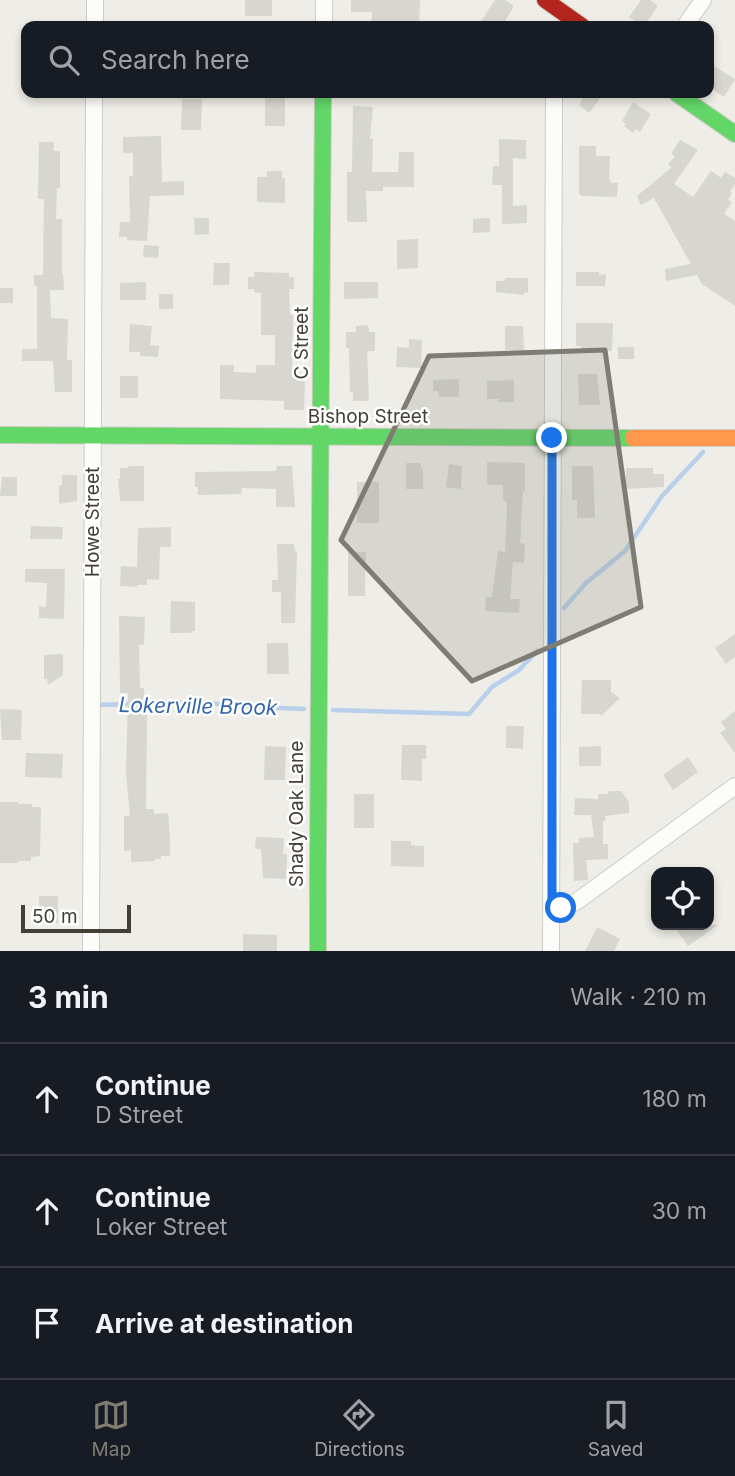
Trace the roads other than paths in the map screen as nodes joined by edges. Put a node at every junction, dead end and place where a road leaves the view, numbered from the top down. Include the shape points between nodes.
1 (95, 0) edge
2 (324, 0) edge
3 (545, 0) edge
4 (703, 0) edge
5 (560, 19) edge
6 (94, 21) edge
7 (324, 21) edge
8 (688, 21) edge
9 (94, 98) edge
10 (323, 98) edge
11 (554, 98) edge
12 (683, 98) edge
13 (735, 134) edge
14 (0, 435) edge
15 (93, 436) junction
16 (322, 437) junction
17 (552, 438) junction
18 (735, 438) edge
19 (319, 677) joint
20 (735, 786) edge
21 (552, 908) junction
22 (91, 951) edge
23 (318, 951) edge
24 (551, 951) edge

1 - 6 street
2 - 7 street
3 - 5 street
4 - 8 street
9 - 15 street, Howe Street
10 - 16 street, C Street
11 - 17 street
12 - 13 street
14 - 15 street, Bishop Street
15 - 16 street, Bishop Street
15 - 22 street, Howe Street
16 - 17 street, Bishop Street
16 - 19 street, C Street
17 - 18 street, Bishop Street
17 - 21 street
19 - 23 street, Shady Oak Lane
20 - 21 street via 576,902
21 - 24 street

